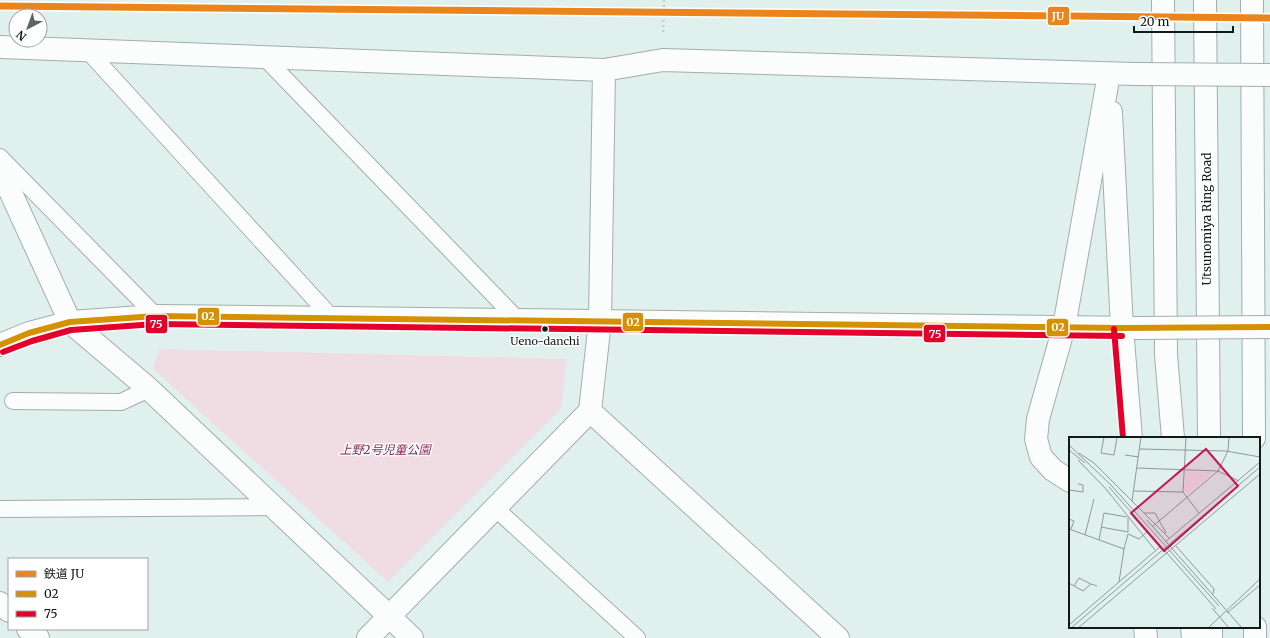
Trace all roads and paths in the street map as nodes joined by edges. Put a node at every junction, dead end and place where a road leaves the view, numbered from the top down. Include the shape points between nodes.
1 (1163, 0) edge
2 (1205, 0) edge
3 (1252, 0) edge
4 (0, 48) edge
5 (88, 51) junction
6 (264, 57) junction
7 (604, 70) junction
8 (1109, 74) junction
9 (1270, 75) edge
10 (0, 157) edge
11 (0, 169) edge
12 (156, 316) junction
13 (333, 319) junction
14 (518, 320) junction
15 (600, 321) junction
16 (70, 322) junction
17 (1064, 327) junction
18 (1270, 327) edge
19 (1130, 328) junction
20 (0, 345) edge
21 (149, 389) junction
22 (13, 401) dead end
23 (590, 411) junction
24 (1131, 437) edge
25 (1173, 437) edge
26 (1209, 437) edge
27 (1254, 437) edge
28 (1069, 480) edge
29 (275, 508) junction
30 (496, 508) junction
31 (0, 509) edge
32 (0, 603) edge
33 (8, 610) edge
34 (390, 616) junction
35 (1145, 628) edge
36 (1192, 628) edge
37 (1254, 628) edge
38 (29, 630) edge
39 (38, 638) edge
40 (368, 638) edge
41 (412, 638) edge
42 (637, 638) edge
43 (838, 638) edge
44 (1146, 638) edge
45 (1193, 638) edge
46 (1255, 638) edge

1 - 25 main road via 1166,355
2 - 26 main road, Utsunomiya Ring Road
3 - 27 main road
4 - 5 main road
5 - 6 main road
5 - 13 lane
6 - 7 main road
6 - 14 lane
7 - 8 main road via 663,60
7 - 15 main road
8 - 9 main road, bridge
8 - 17 main road
8 - 19 main road
10 - 12 lane
11 - 16 main road
12 - 13 main road
12 - 16 main road
13 - 14 main road
14 - 15 main road
15 - 17 main road
15 - 23 main road
16 - 20 main road via 29,333
16 - 21 main road
17 - 19 main road
17 - 28 main road via 1038,419 1036,439 1041,457
18 - 19 main road, bridge
19 - 24 main road
21 - 22 lane via 121,402
21 - 29 main road
23 - 30 main road
23 - 43 main road
29 - 31 lane
29 - 34 main road
30 - 34 main road
30 - 42 lane
32 - 33 main road
34 - 40 main road
34 - 41 main road
35 - 44 main road
36 - 45 main road
37 - 46 main road
38 - 39 main road

